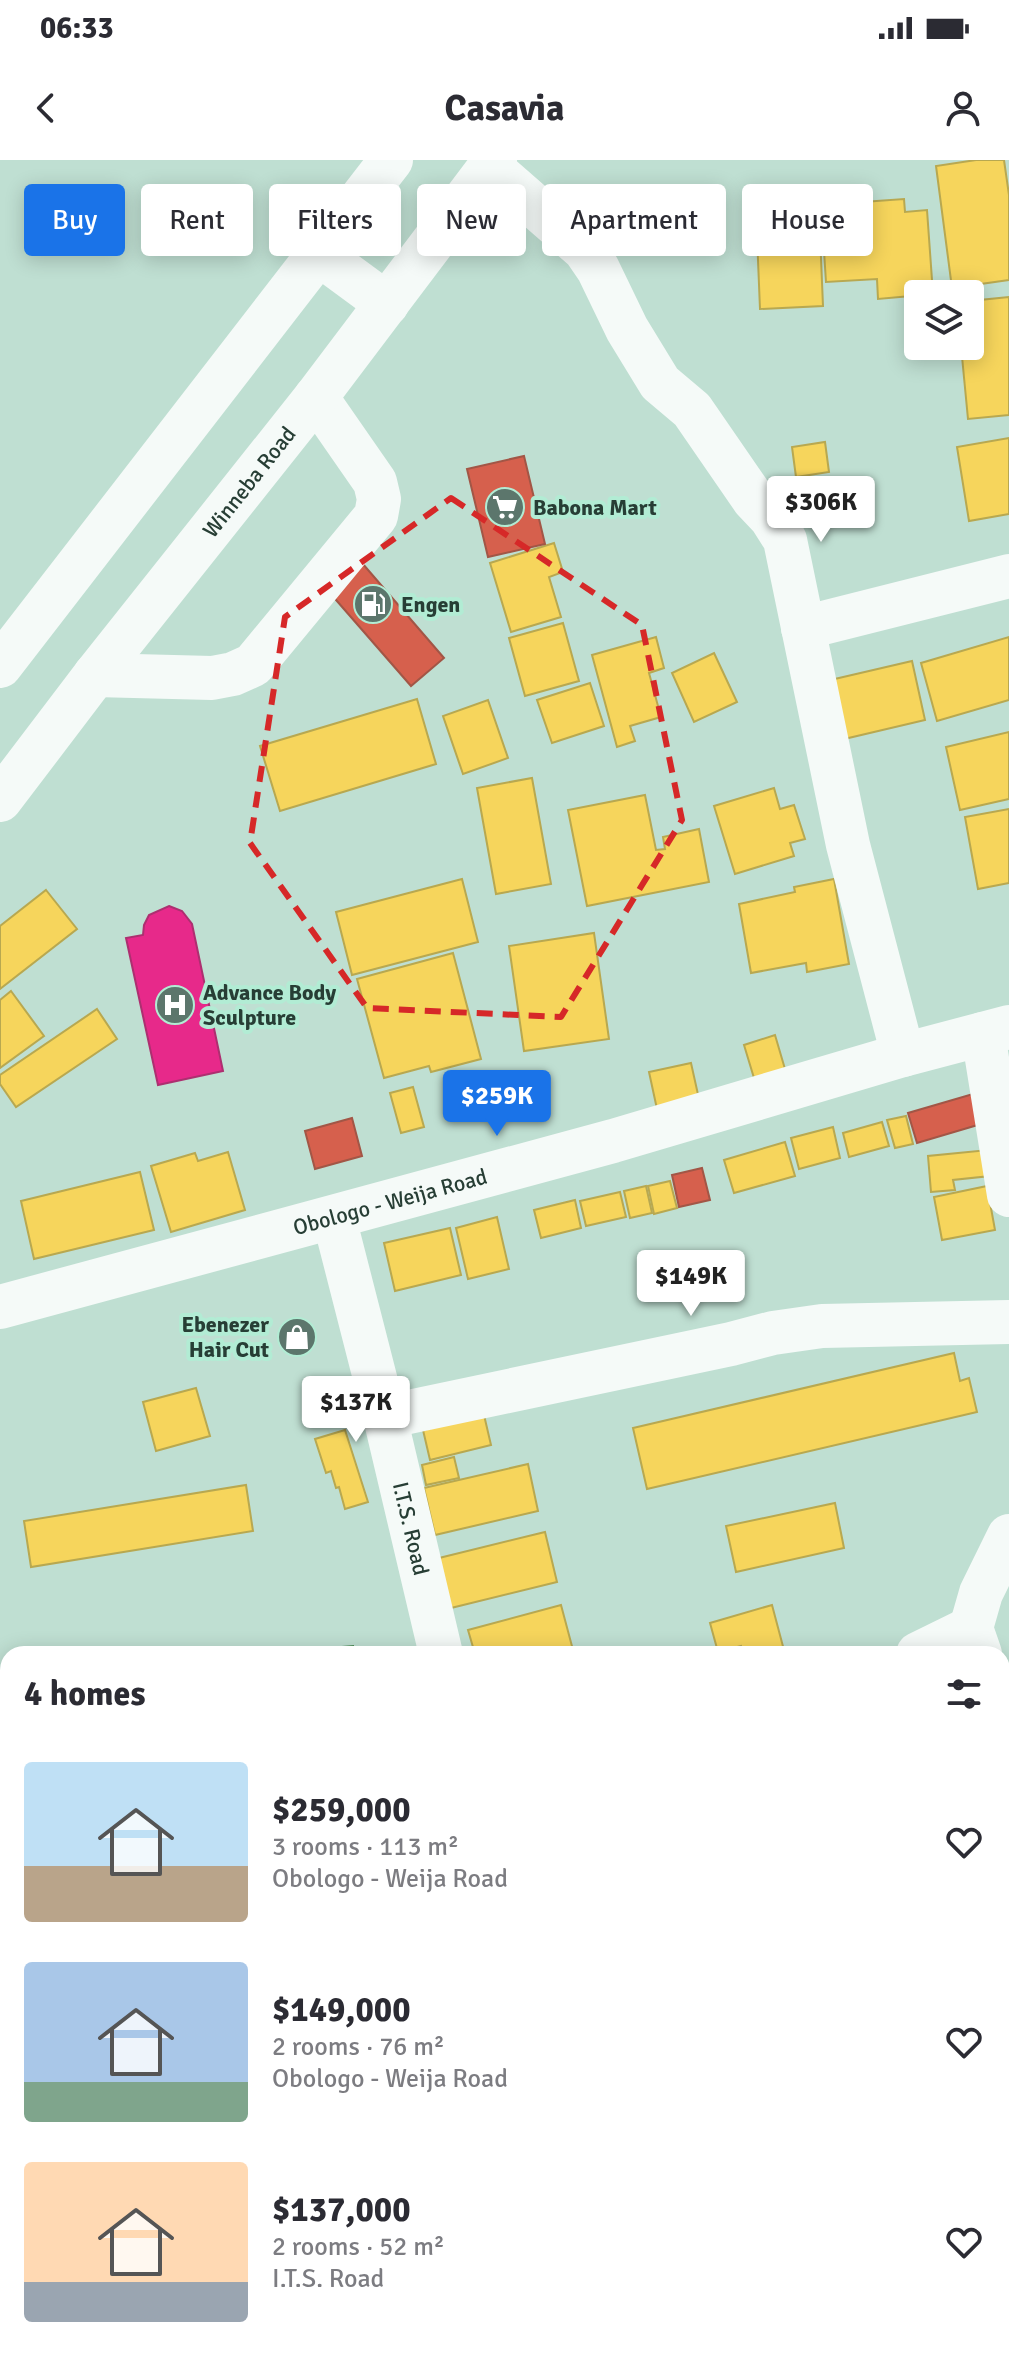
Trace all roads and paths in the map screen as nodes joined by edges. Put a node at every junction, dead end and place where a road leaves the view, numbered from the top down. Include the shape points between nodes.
1 (391, 160) edge
2 (492, 164) edge
3 (373, 184) edge
4 (317, 256) edge
5 (322, 256) edge
6 (387, 304) junction
7 (316, 397) junction
8 (1009, 576) edge
9 (803, 628) junction
10 (0, 666) edge
11 (95, 675) junction
12 (0, 800) edge
13 (996, 1030) edge
14 (903, 1055) junction
15 (1009, 1195) edge
16 (334, 1218) junction
17 (0, 1307) edge
18 (1009, 1322) edge
19 (385, 1417) junction
20 (1009, 1536) edge
21 (975, 1641) edge
22 (439, 1646) edge
23 (953, 1646) edge

1 - 3 main road
2 - 6 main road, Winneba Road
2 - 9 main road via 585,250 660,383 692,410 771,518 785,540
4 - 10 main road
5 - 6 main road
6 - 7 main road, Winneba Road
7 - 11 main road, Winneba Road
7 - 11 main road via 375,482 376,516 253,665 212,678
8 - 9 main road
9 - 14 main road via 848,845
11 - 12 main road, Winneba Road
13 - 14 main road, Obologo - Weija Road
13 - 15 main road
14 - 16 main road, Obologo - Weija Road
16 - 17 main road, Obologo - Weija Road
16 - 19 main road, I.T.S. Road
18 - 19 main road via 822,1326 773,1333
19 - 22 main road, I.T.S. Road
20 - 21 main road via 981,1593
21 - 23 main road

